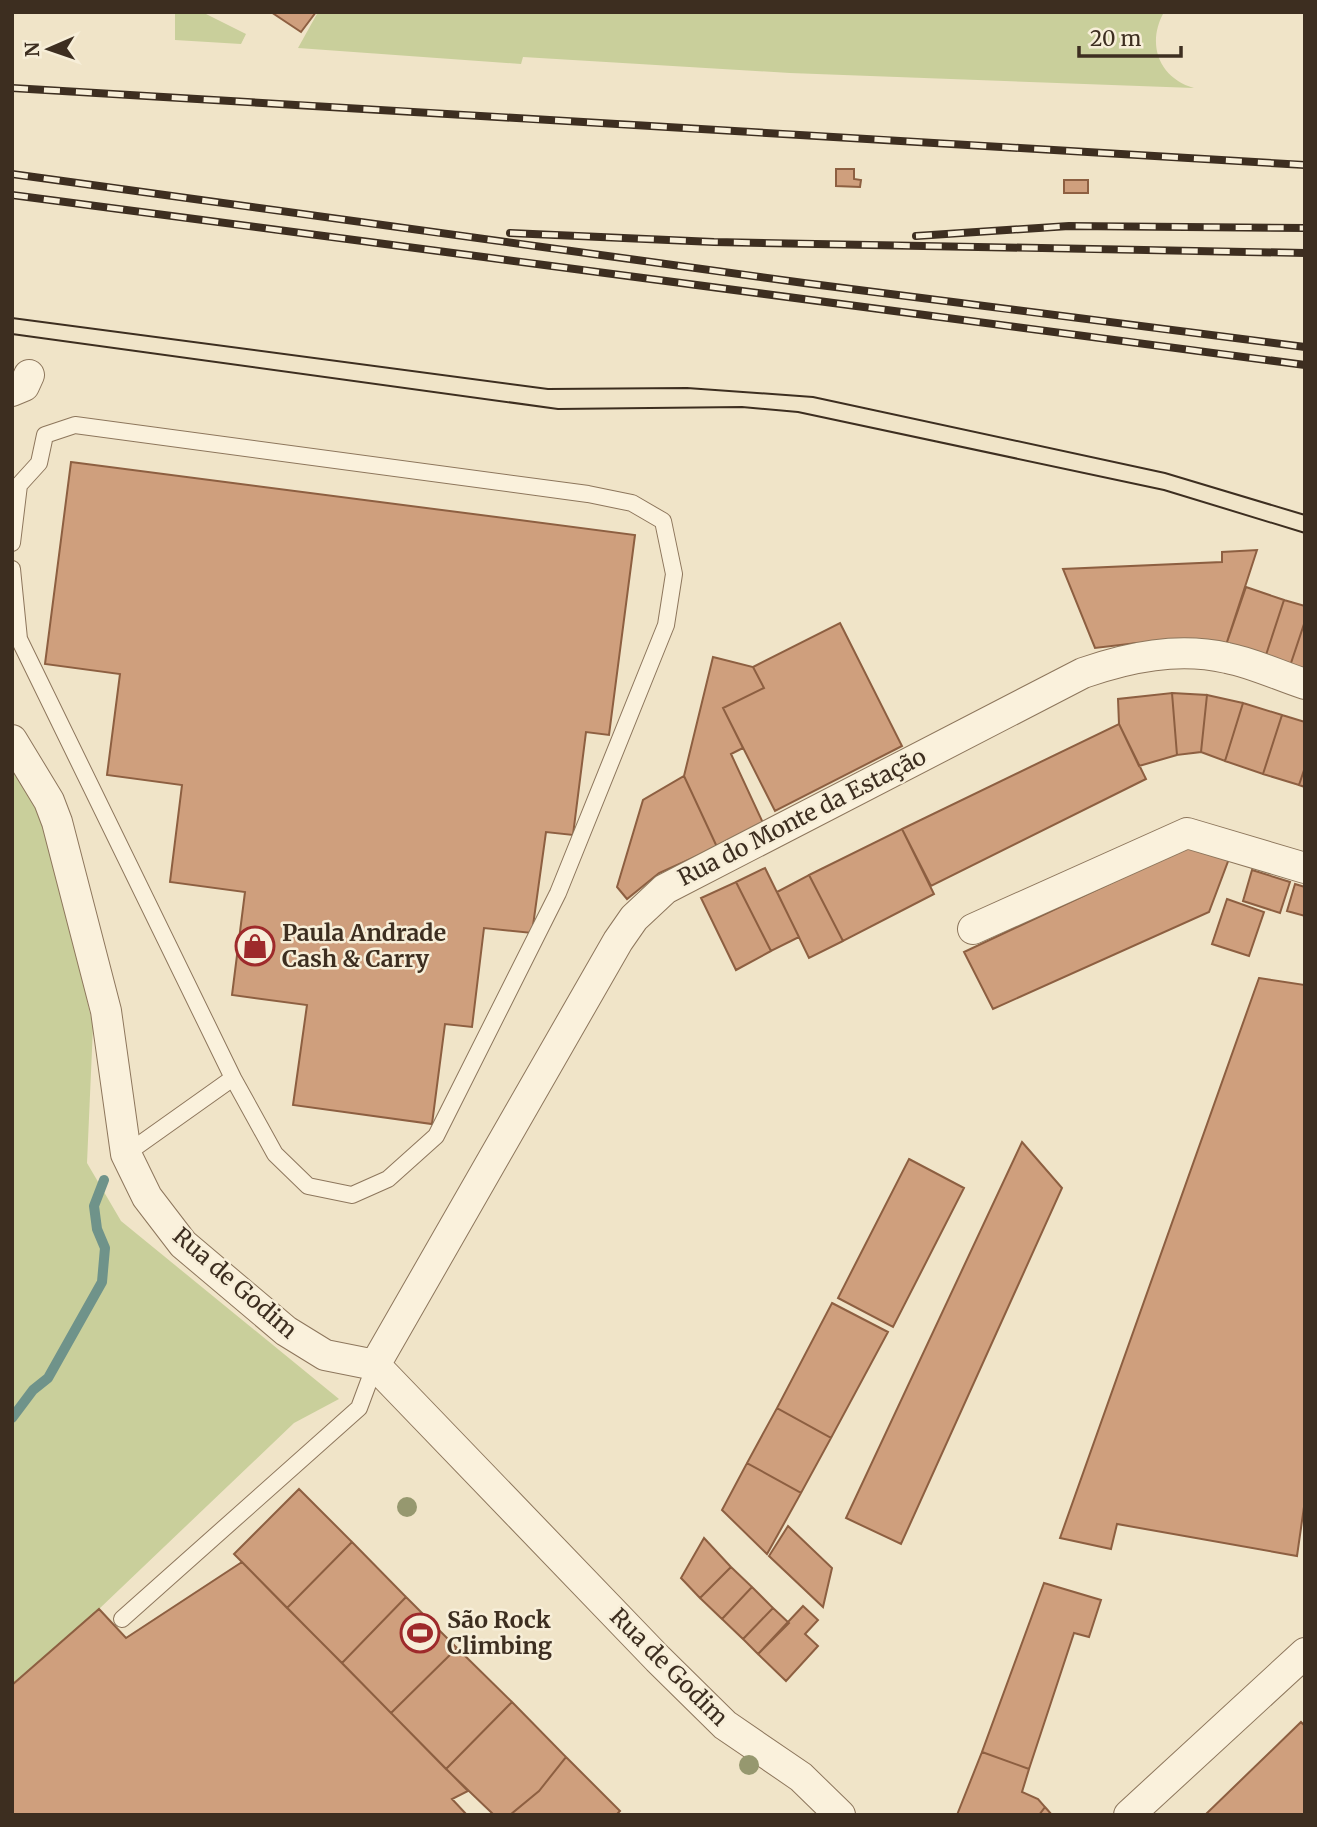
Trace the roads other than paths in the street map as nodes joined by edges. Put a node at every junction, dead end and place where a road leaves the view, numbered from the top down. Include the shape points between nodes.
1 (12, 542) edge
2 (12, 569) edge
3 (1305, 684) edge
4 (12, 740) edge
5 (1305, 868) edge
6 (973, 929) dead end
7 (233, 1078) junction
8 (125, 1154) junction
9 (375, 1365) junction
10 (122, 1619) dead end
11 (1305, 1653) edge
12 (840, 1815) edge
13 (1129, 1815) edge

1 - 7 lane via 19,485 38,463 46,435 75,425 588,494 632,503 663,521 674,574 666,625 558,893 436,1136 388,1178 352,1195 308,1186 275,1154
2 - 7 lane via 19,639
3 - 9 street, Rua do Monte da Estação via 1227,657 1142,655 1121,660 1083,673 665,889 618,941
4 - 8 street, Rua de Godim via 49,801 64,848 107,1011
5 - 6 street via 1187,833
7 - 8 lane
8 - 9 street, Rua de Godim via 147,1197 183,1244 286,1331 326,1354
9 - 10 lane via 359,1408
9 - 12 street, Rua de Godim via 716,1716 801,1777
11 - 13 street

